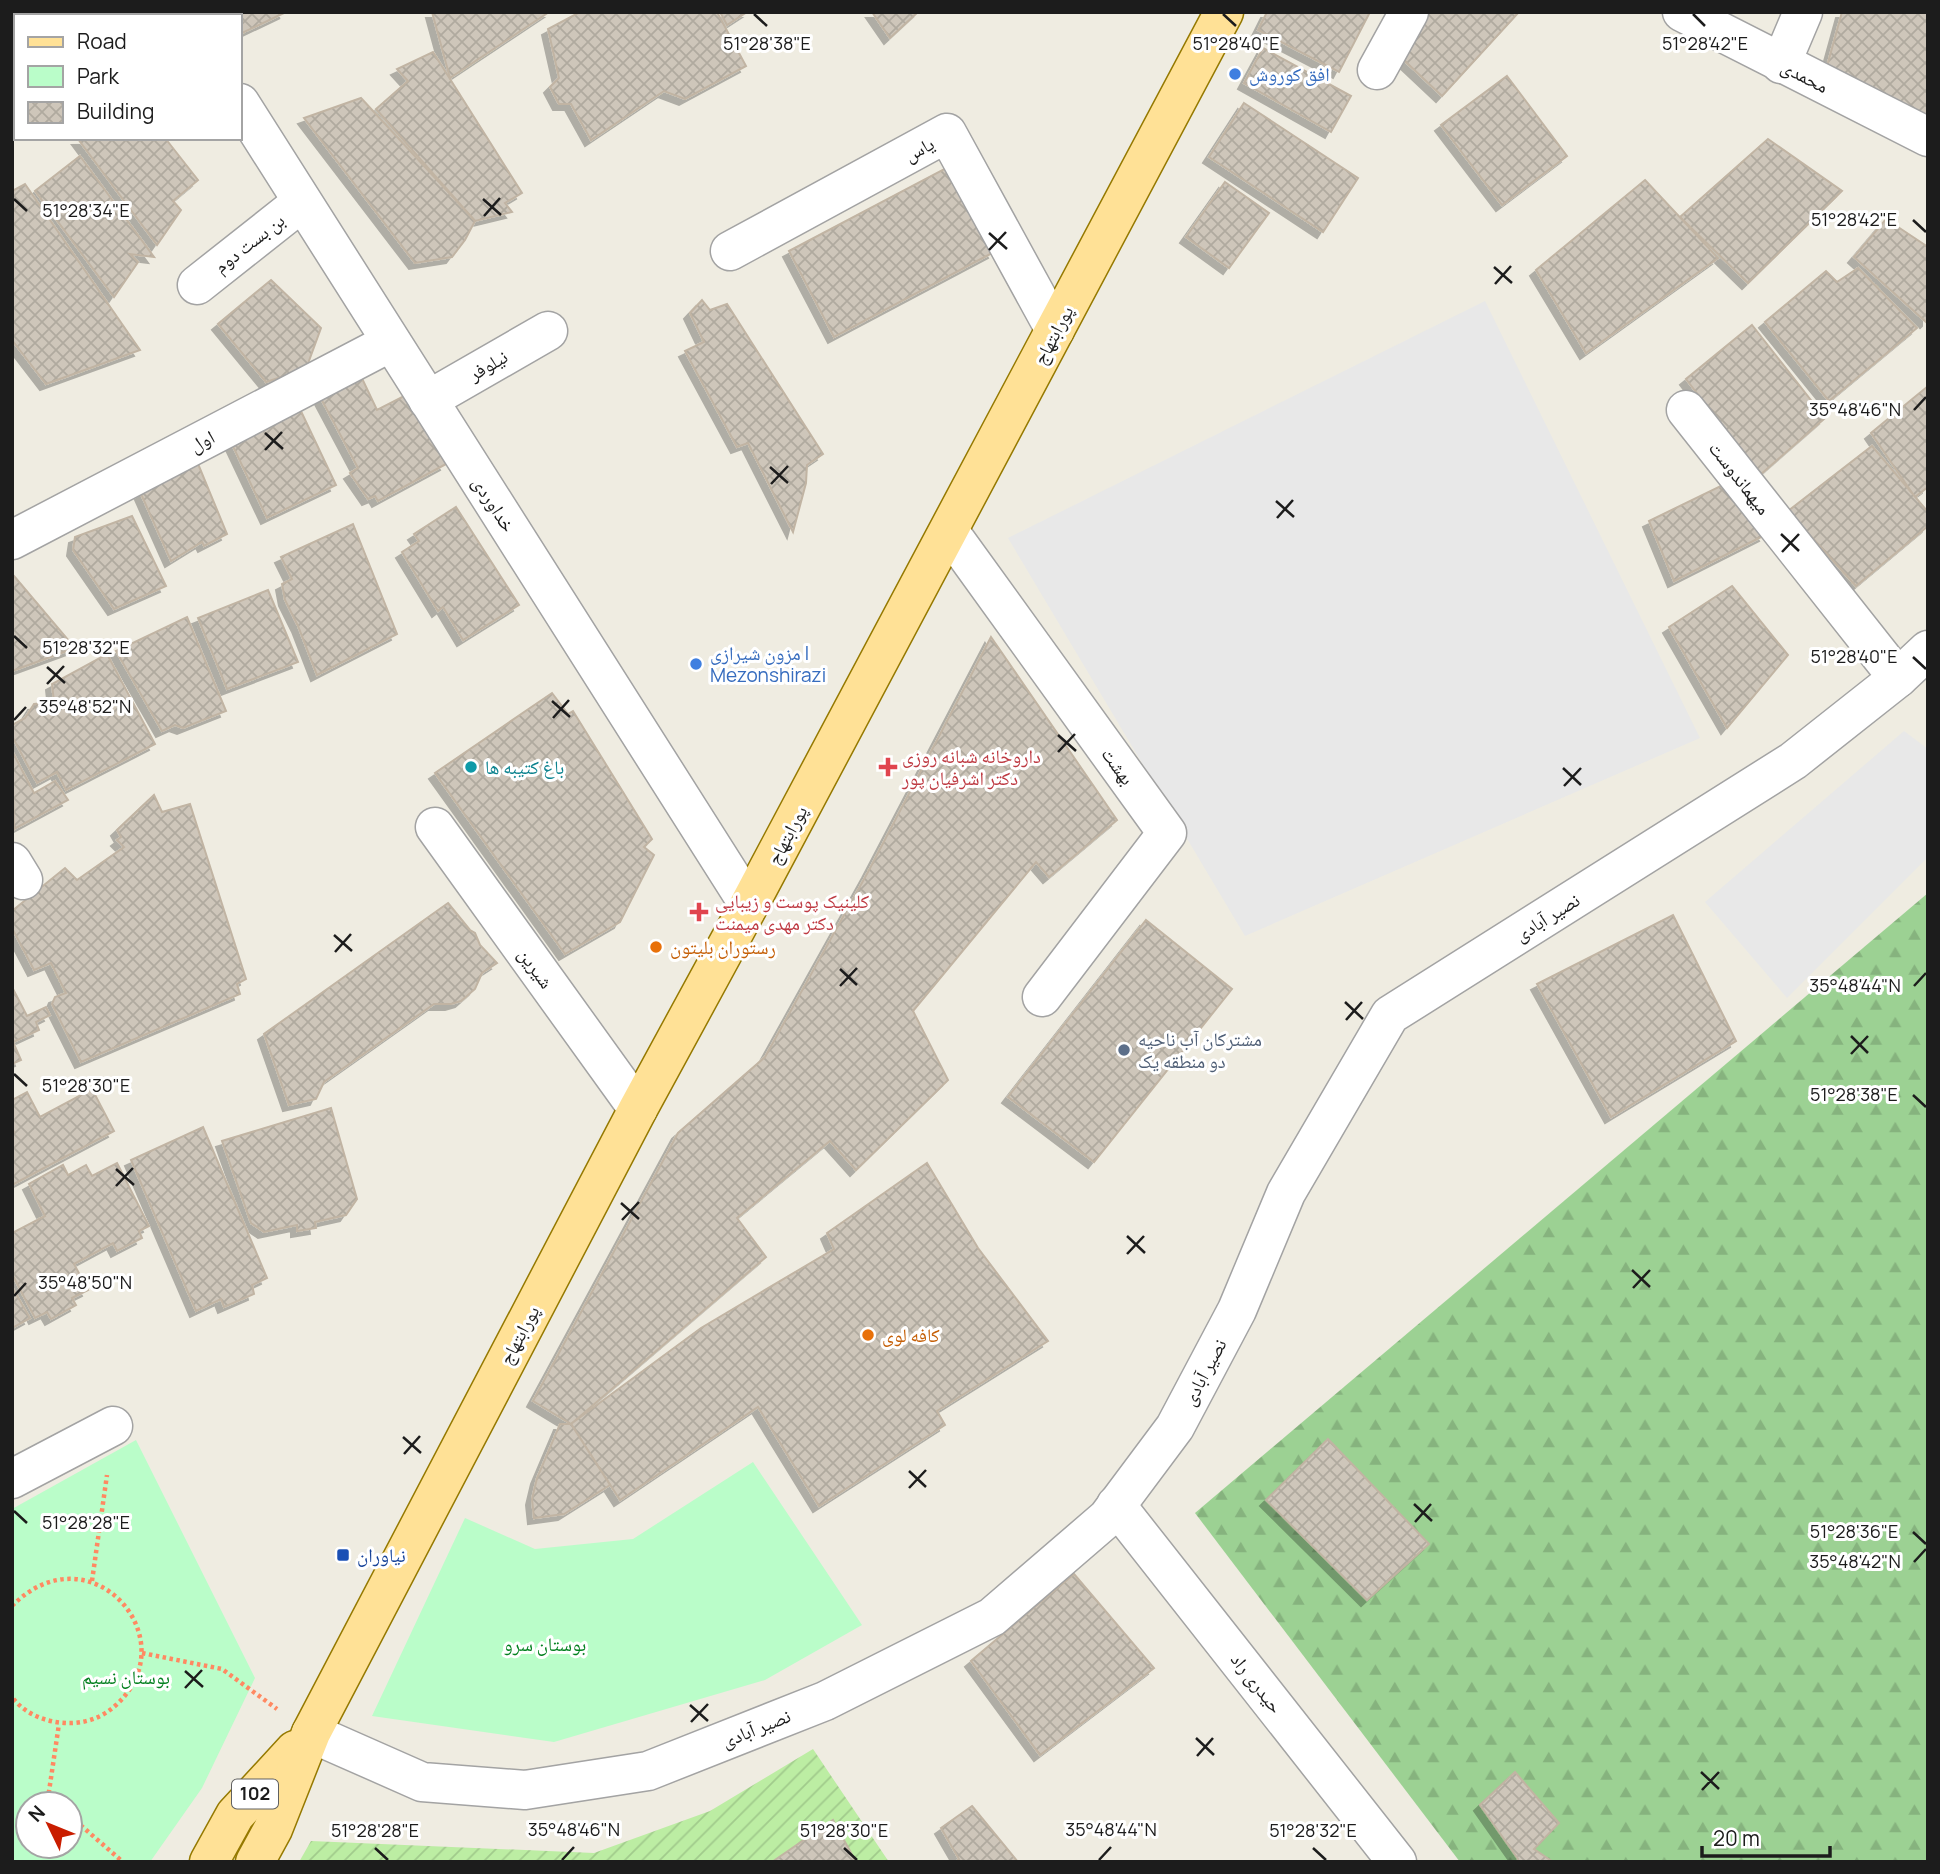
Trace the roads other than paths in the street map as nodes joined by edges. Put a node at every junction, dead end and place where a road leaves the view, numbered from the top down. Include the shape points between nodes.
1 (1224, 12) edge
2 (1409, 12) edge
3 (1682, 12) edge
4 (1803, 12) edge
5 (1781, 64) junction
6 (1377, 70) dead end
7 (242, 106) edge
8 (1928, 138) edge
9 (302, 202) junction
10 (730, 251) dead end
11 (197, 285) dead end
12 (1055, 330) junction
13 (548, 331) dead end
14 (391, 342) junction
15 (428, 400) junction
16 (1686, 410) dead end
17 (948, 531) junction
18 (12, 540) edge
19 (1928, 650) edge
20 (1898, 678) junction
21 (435, 827) dead end
22 (749, 905) junction
23 (1042, 997) dead end
24 (638, 1109) junction
25 (113, 1426) road end
26 (12, 1479) edge
27 (1116, 1505) junction
28 (311, 1733) junction
29 (209, 1862) edge
30 (255, 1862) edge
31 (1397, 1862) edge

1 - 12 main road, پورابتهاج / 102
2 - 6 street
3 - 5 street, محمدی
4 - 5 street
5 - 8 street, محمدی
7 - 9 street, خداوردی
9 - 11 street, بن بست دوم
9 - 14 street, خداوردی
10 - 12 street, یاس via 947,133
12 - 17 main road, پورابتهاج / 102
13 - 15 street, نیلوفر
14 - 15 street, خداوردی
14 - 18 street, اول
15 - 22 street, خداوردی
16 - 20 street, میهماندوست
17 - 22 main road, پورابتهاج / 102
17 - 23 street, بهشت via 1167,833
19 - 20 street, نصیر آبادی
20 - 27 street, نصیر آبادی via 1793,761 1390,1015 1286,1193 1237,1310 1175,1427
21 - 24 street, شیرین
22 - 24 main road, پورابتهاج / 102
24 - 28 main road, پورابتهاج / 102
25 - 26 street
27 - 28 street, نصیر آبادی via 1107,1518 992,1617 825,1701 648,1771 525,1790 422,1782
27 - 31 street, حیدری راد
28 - 29 main road, پورابتهاج / 102 via 235,1815
28 - 30 main road, پورابتهاج / 102

